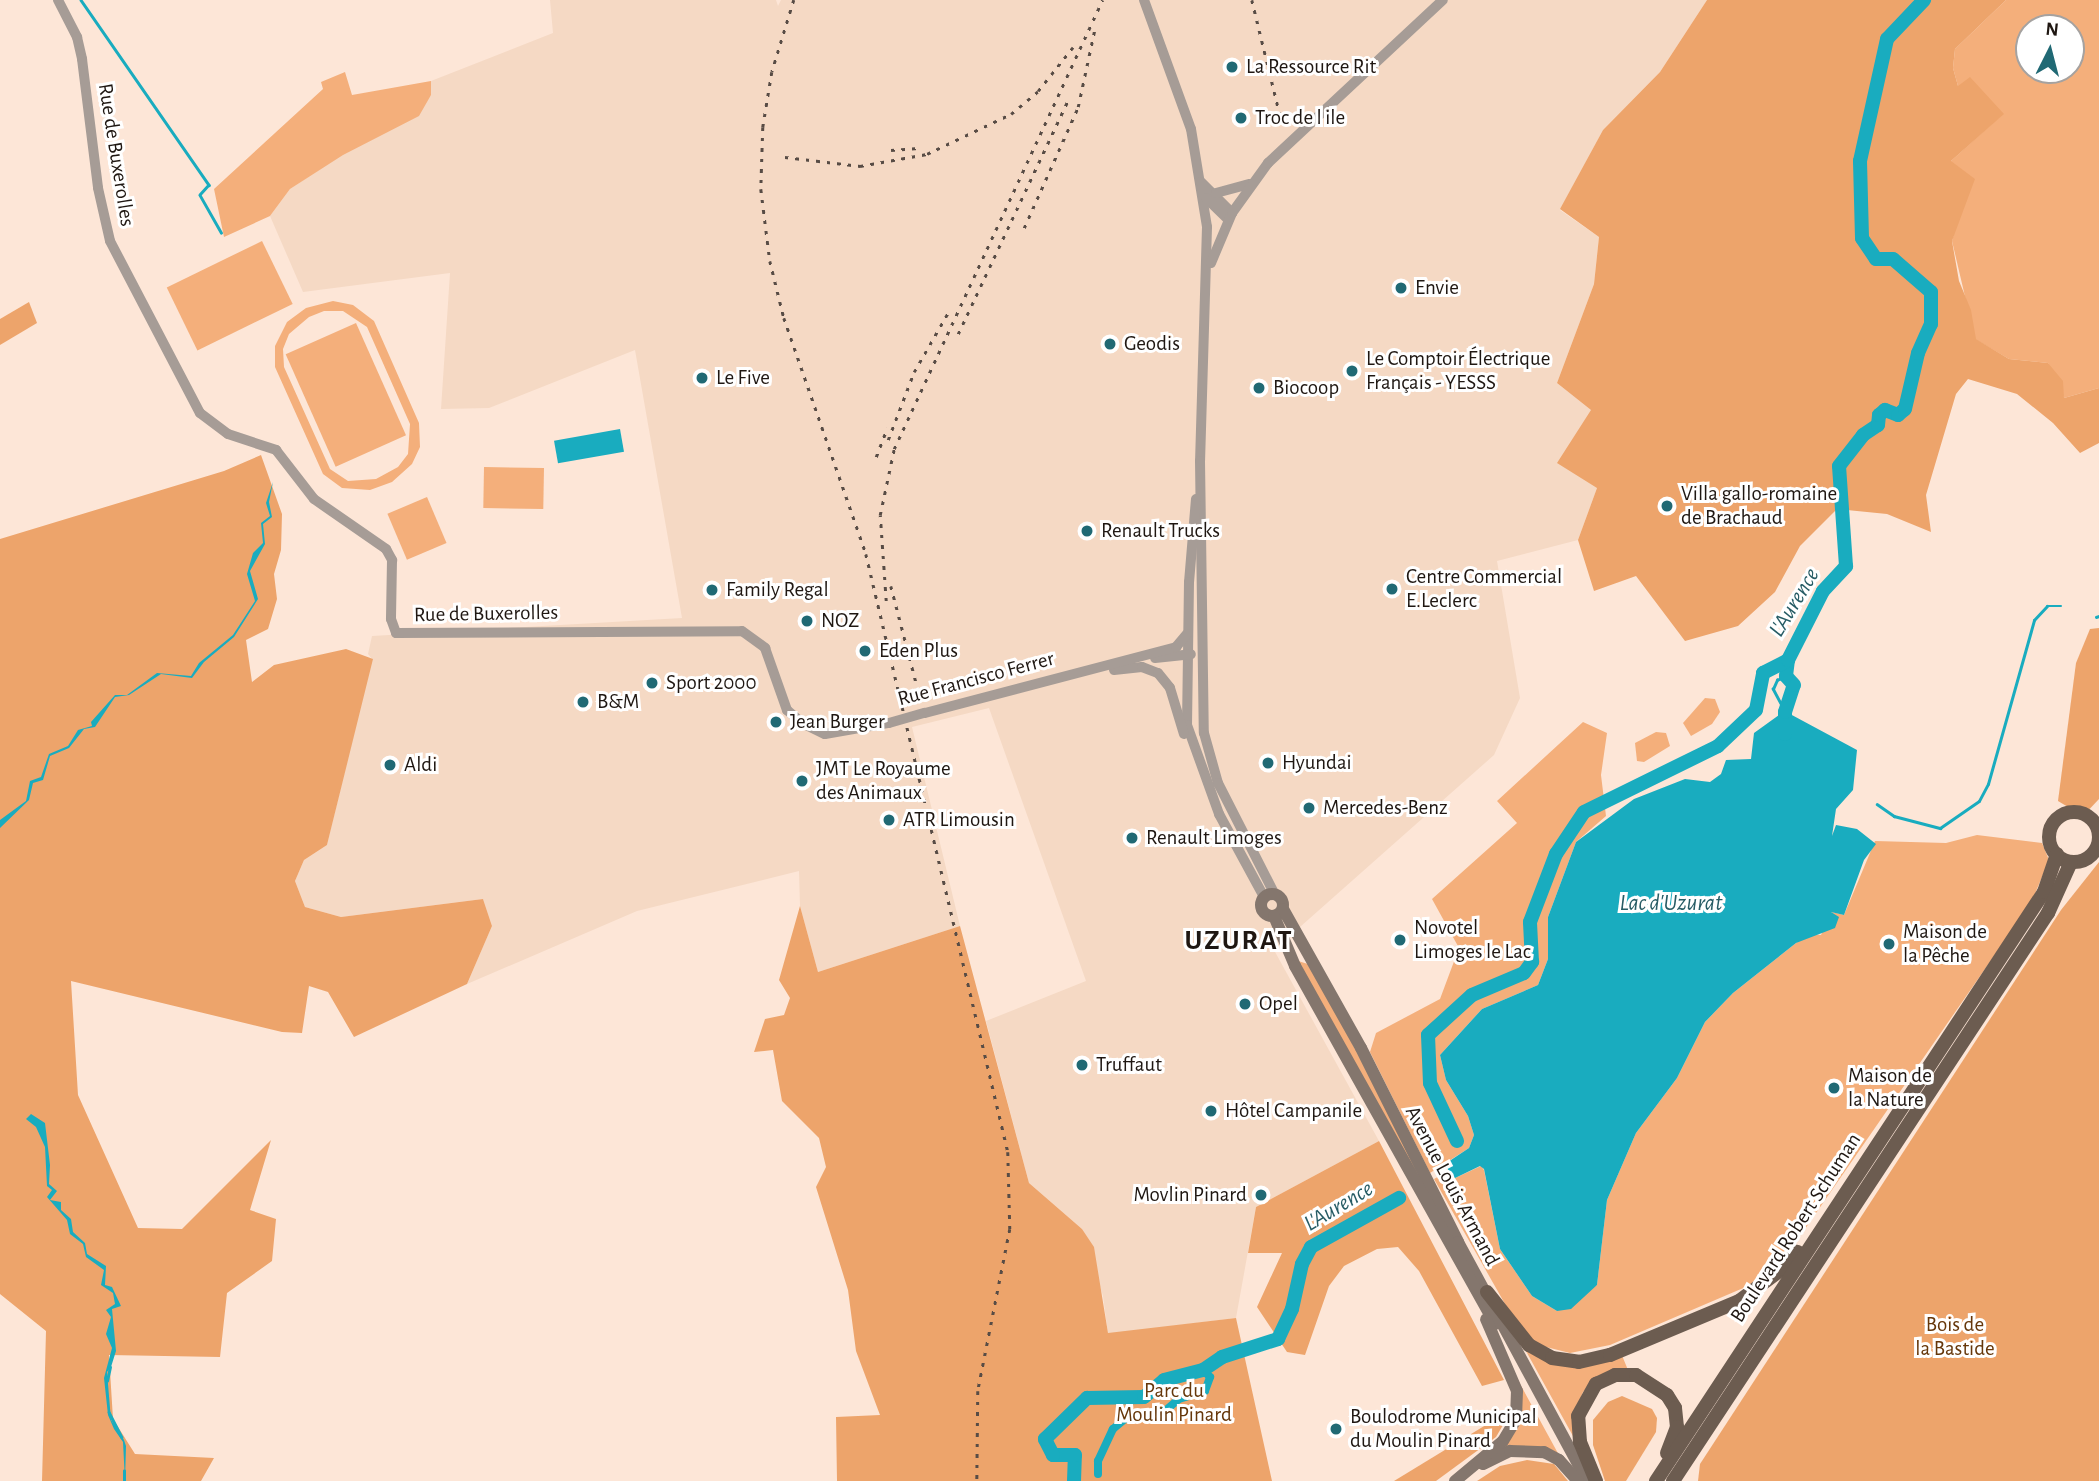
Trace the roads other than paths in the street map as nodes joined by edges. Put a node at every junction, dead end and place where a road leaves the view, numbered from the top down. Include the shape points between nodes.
1 (58, 0) edge
2 (1144, 0) edge
3 (1443, 0) edge
4 (1250, 184) junction
5 (1202, 185) junction
6 (1216, 193) junction
7 (1230, 216) junction
8 (1208, 272) junction
9 (1200, 461) junction
10 (1188, 616) junction
11 (1188, 628) junction
12 (1204, 646) junction
13 (1187, 655) junction
14 (1137, 658) junction
15 (1066, 674) junction
16 (825, 734) joint
17 (1191, 746) junction
18 (2093, 812) edge
19 (2098, 827) edge
20 (2057, 854) junction
21 (2071, 862) junction
22 (1270, 896) junction
23 (1278, 912) junction
24 (1857, 1173) junction
25 (1464, 1271) junction
26 (1487, 1292) junction
27 (1723, 1408) junction
28 (1468, 1472) junction
29 (1455, 1481) edge
30 (1579, 1481) edge
31 (1587, 1481) edge
32 (1596, 1481) edge
33 (1654, 1481) edge
34 (1673, 1481) edge
35 (1685, 1481) edge

1 - 16 street, Rue de Buxerolles via 77,37 82,59 105,225 194,401 217,429 276,450 314,499 386,549 392,560 391,619 396,634 742,631 765,648 787,710
2 - 5 street via 1181,94
3 - 4 street
4 - 6 street
4 - 7 street
5 - 6 street
5 - 7 street via 1212,208
5 - 8 street
6 - 7 street
7 - 8 street
8 - 9 street
9 - 10 street
9 - 12 street
10 - 11 street
10 - 12 street
11 - 13 street
11 - 14 street via 1176,647
12 - 13 street
12 - 22 street via 1204,733 1218,783
13 - 14 street
13 - 17 street
14 - 15 street, Rue Francisco Ferrer
15 - 16 street, Rue Francisco Ferrer, bridge via 889,723
15 - 17 street via 1151,669 1170,688
17 - 22 street via 1219,814
18 - 19 main road
18 - 20 main road via 2067,813 2055,821 2049,836
19 - 21 main road via 2096,849 2085,859
20 - 21 main road
20 - 24 main road, Boulevard Robert Schuman via 2044,892
21 - 27 main road, Boulevard Robert Schuman via 2048,913
22 - 23 main road
22 - 23 main road via 1262,911
23 - 25 main road, Avenue Louis Armand via 1295,966
23 - 26 main road, Avenue Louis Armand
24 - 26 main road via 1796,1253 1762,1285 1714,1313 1610,1355 1579,1362 1540,1352 1520,1336
24 - 33 main road, Boulevard Robert Schuman
25 - 28 main road via 1506,1362 1518,1404 1516,1419 1503,1441
25 - 30 main road, Avenue Louis Armand
26 - 31 main road, Avenue Louis Armand
27 - 34 main road, Boulevard Robert Schuman
27 - 35 main road
28 - 29 main road
28 - 30 main road via 1510,1451 1527,1450 1559,1460
32 - 33 main road via 1580,1442 1581,1405 1596,1384 1615,1376 1636,1375 1653,1383 1675,1408 1677,1427

